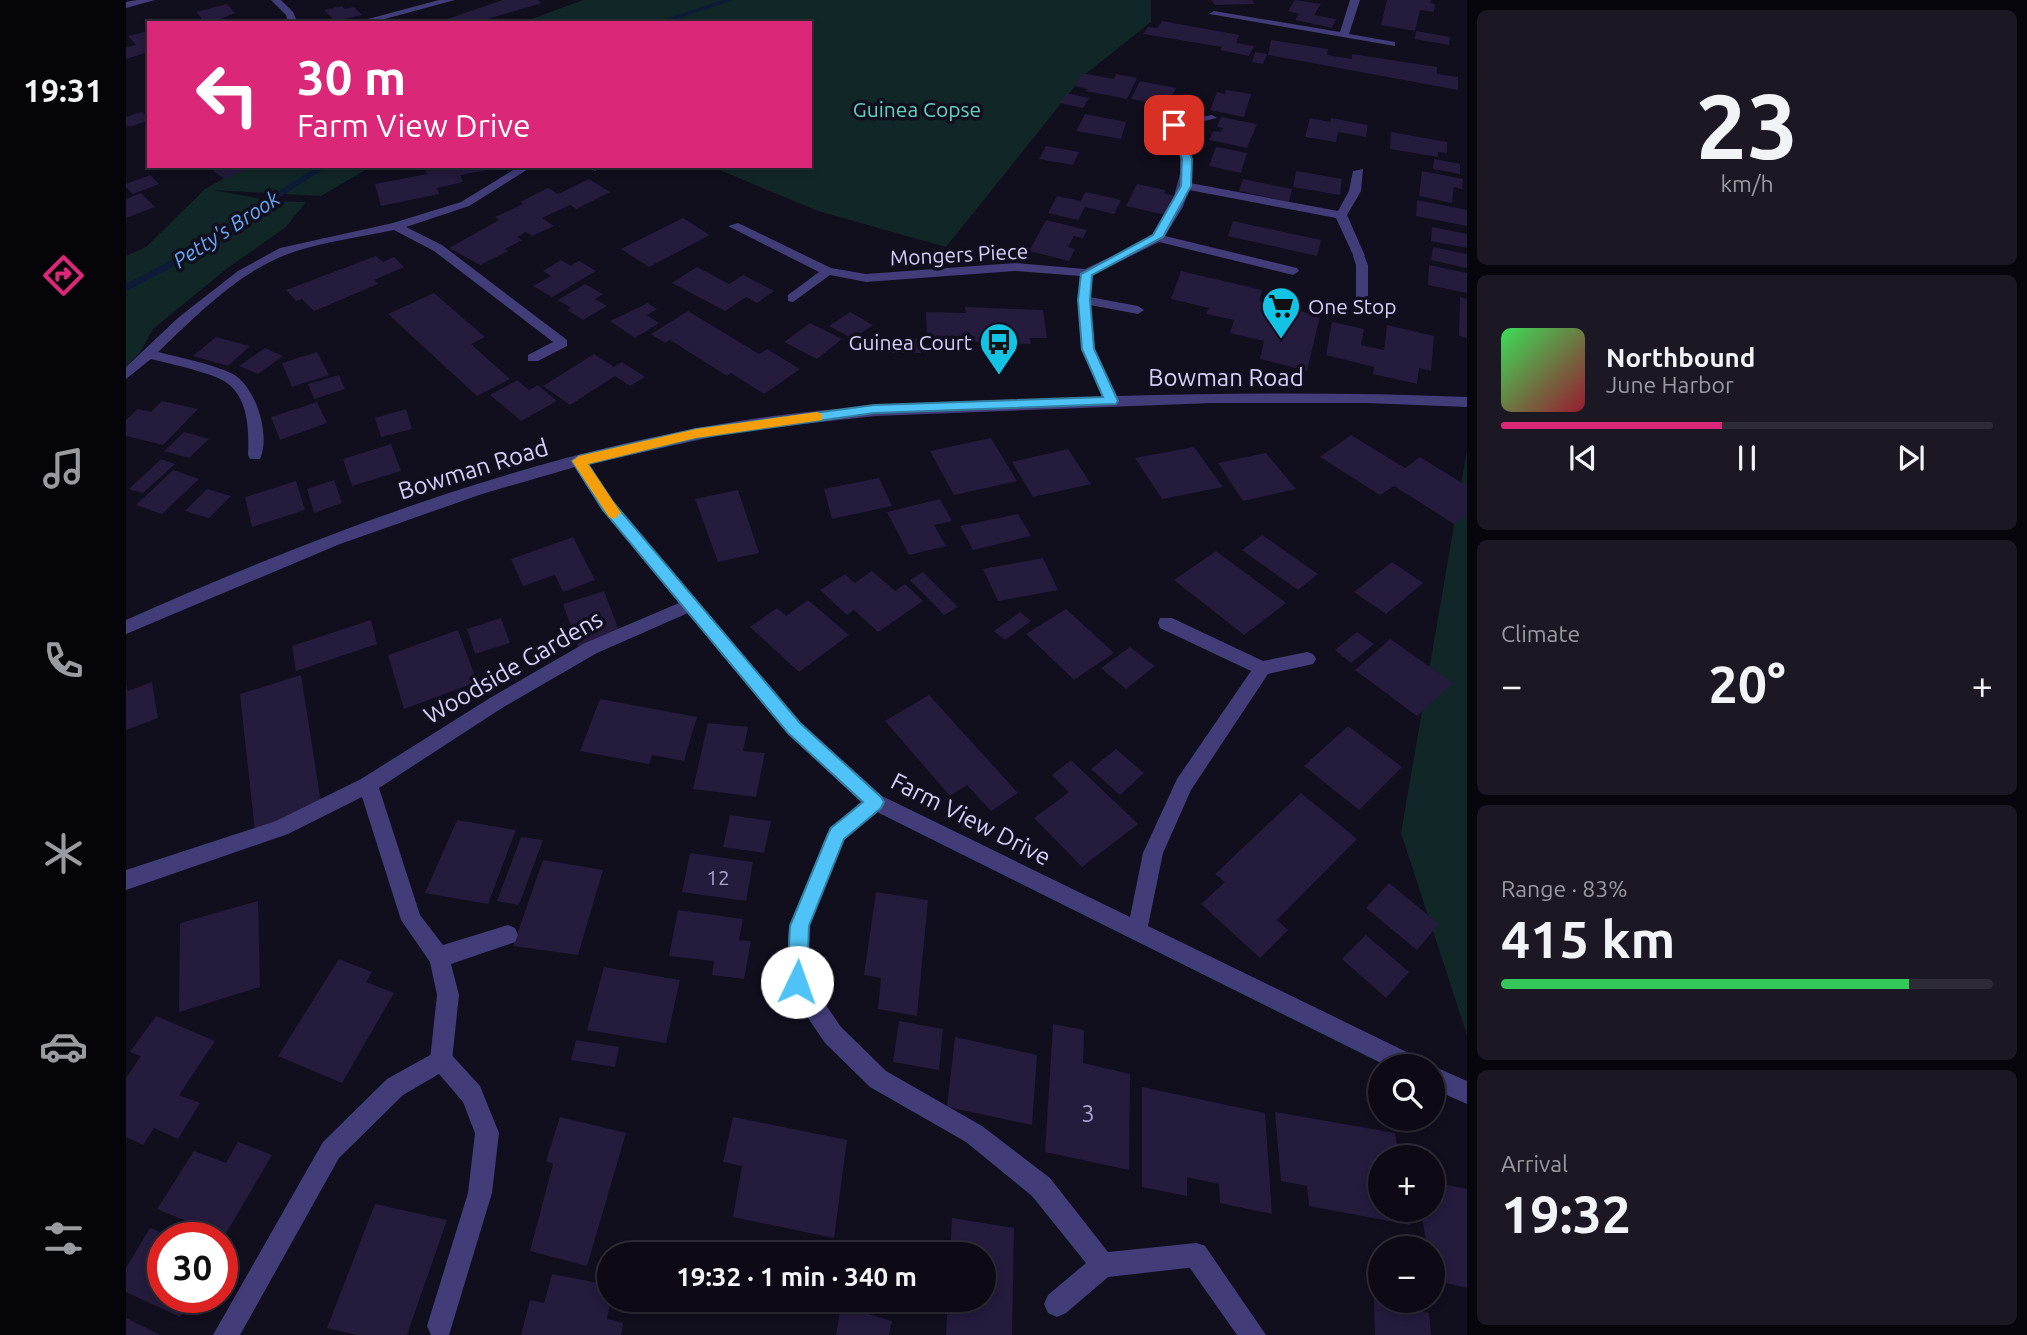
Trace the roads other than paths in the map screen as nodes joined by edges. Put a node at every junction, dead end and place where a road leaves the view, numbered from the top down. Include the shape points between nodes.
1 (150, 0) edge
2 (276, 0) edge
3 (450, 0) edge
4 (1355, 0) edge
5 (126, 5) edge
6 (1214, 14) dead end
7 (292, 21) edge
8 (366, 21) edge
9 (1344, 34) junction
10 (1392, 44) dead end
11 (1161, 115) dead end
12 (1212, 118) dead end
13 (1174, 125) junction
14 (525, 168) edge
15 (1359, 171) dead end
16 (1186, 186) junction
17 (1341, 215) junction
18 (396, 226) junction
19 (734, 226) dead end
20 (1158, 237) junction
21 (828, 271) junction
22 (1293, 271) dead end
23 (1087, 274) junction
24 (793, 298) dead end
25 (1084, 300) junction
26 (1362, 308) dead end
27 (1138, 310) dead end
28 (151, 355) junction
29 (533, 358) dead end
30 (126, 375) edge
31 (1467, 395) edge
32 (1437, 400) junction
33 (1112, 401) junction
34 (1467, 402) edge
35 (255, 455) dead end
36 (579, 461) junction
37 (690, 605) junction
38 (1166, 623) dead end
39 (126, 627) edge
40 (1307, 659) dead end
41 (1262, 668) junction
42 (368, 785) junction
43 (875, 802) junction
44 (126, 880) edge
45 (1137, 932) junction
46 (508, 935) dead end
47 (439, 957) junction
48 (1386, 1054) edge
49 (441, 1060) junction
50 (1445, 1083) edge
51 (1467, 1093) edge
52 (1103, 1265) junction
53 (1057, 1304) dead end
54 (440, 1326) dead end
55 (226, 1335) edge
56 (1253, 1335) edge

1 - 5 street
2 - 7 street
3 - 8 street
4 - 9 street
6 - 9 street via 1264,27
9 - 10 street
11 - 13 street
12 - 13 street
13 - 16 street via 1187,159
14 - 18 street via 465,204
15 - 17 street via 1355,191
16 - 17 street
16 - 20 street
17 - 26 street via 1363,265
18 - 28 street via 284,251 242,274 184,320
18 - 29 street via 438,248 562,343
19 - 21 street, Mongers Piece
20 - 22 street
20 - 23 street
21 - 23 street, Mongers Piece via 866,278 1015,267
21 - 24 street
23 - 25 street
25 - 27 street
25 - 33 street via 1088,349
28 - 30 street
28 - 35 street via 229,378 246,397 257,427
31 - 32 street, Bowman Road
32 - 33 street, Bowman Road
32 - 34 street, Bowman Road
33 - 36 street, Bowman Road via 874,409 696,434
36 - 37 street, Farm View Drive via 608,506
36 - 39 street, Bowman Road via 390,518 231,578
37 - 42 street, Woodside Gardens via 591,648
37 - 43 street, Farm View Drive via 794,728
38 - 41 street
40 - 41 street
41 - 45 street via 1184,785 1153,853
42 - 44 street, Woodside Gardens via 281,828
42 - 47 street via 411,920
43 - 45 street, Farm View Drive
43 - 52 street via 837,834 799,926 797,982 832,1035 878,1079 974,1134 1041,1186
45 - 48 street, Farm View Drive
46 - 47 street
47 - 49 street via 448,995
49 - 54 street via 472,1094 487,1133 480,1193
49 - 55 street via 395,1087 331,1150
50 - 51 street
52 - 53 street
52 - 56 street via 1196,1255

